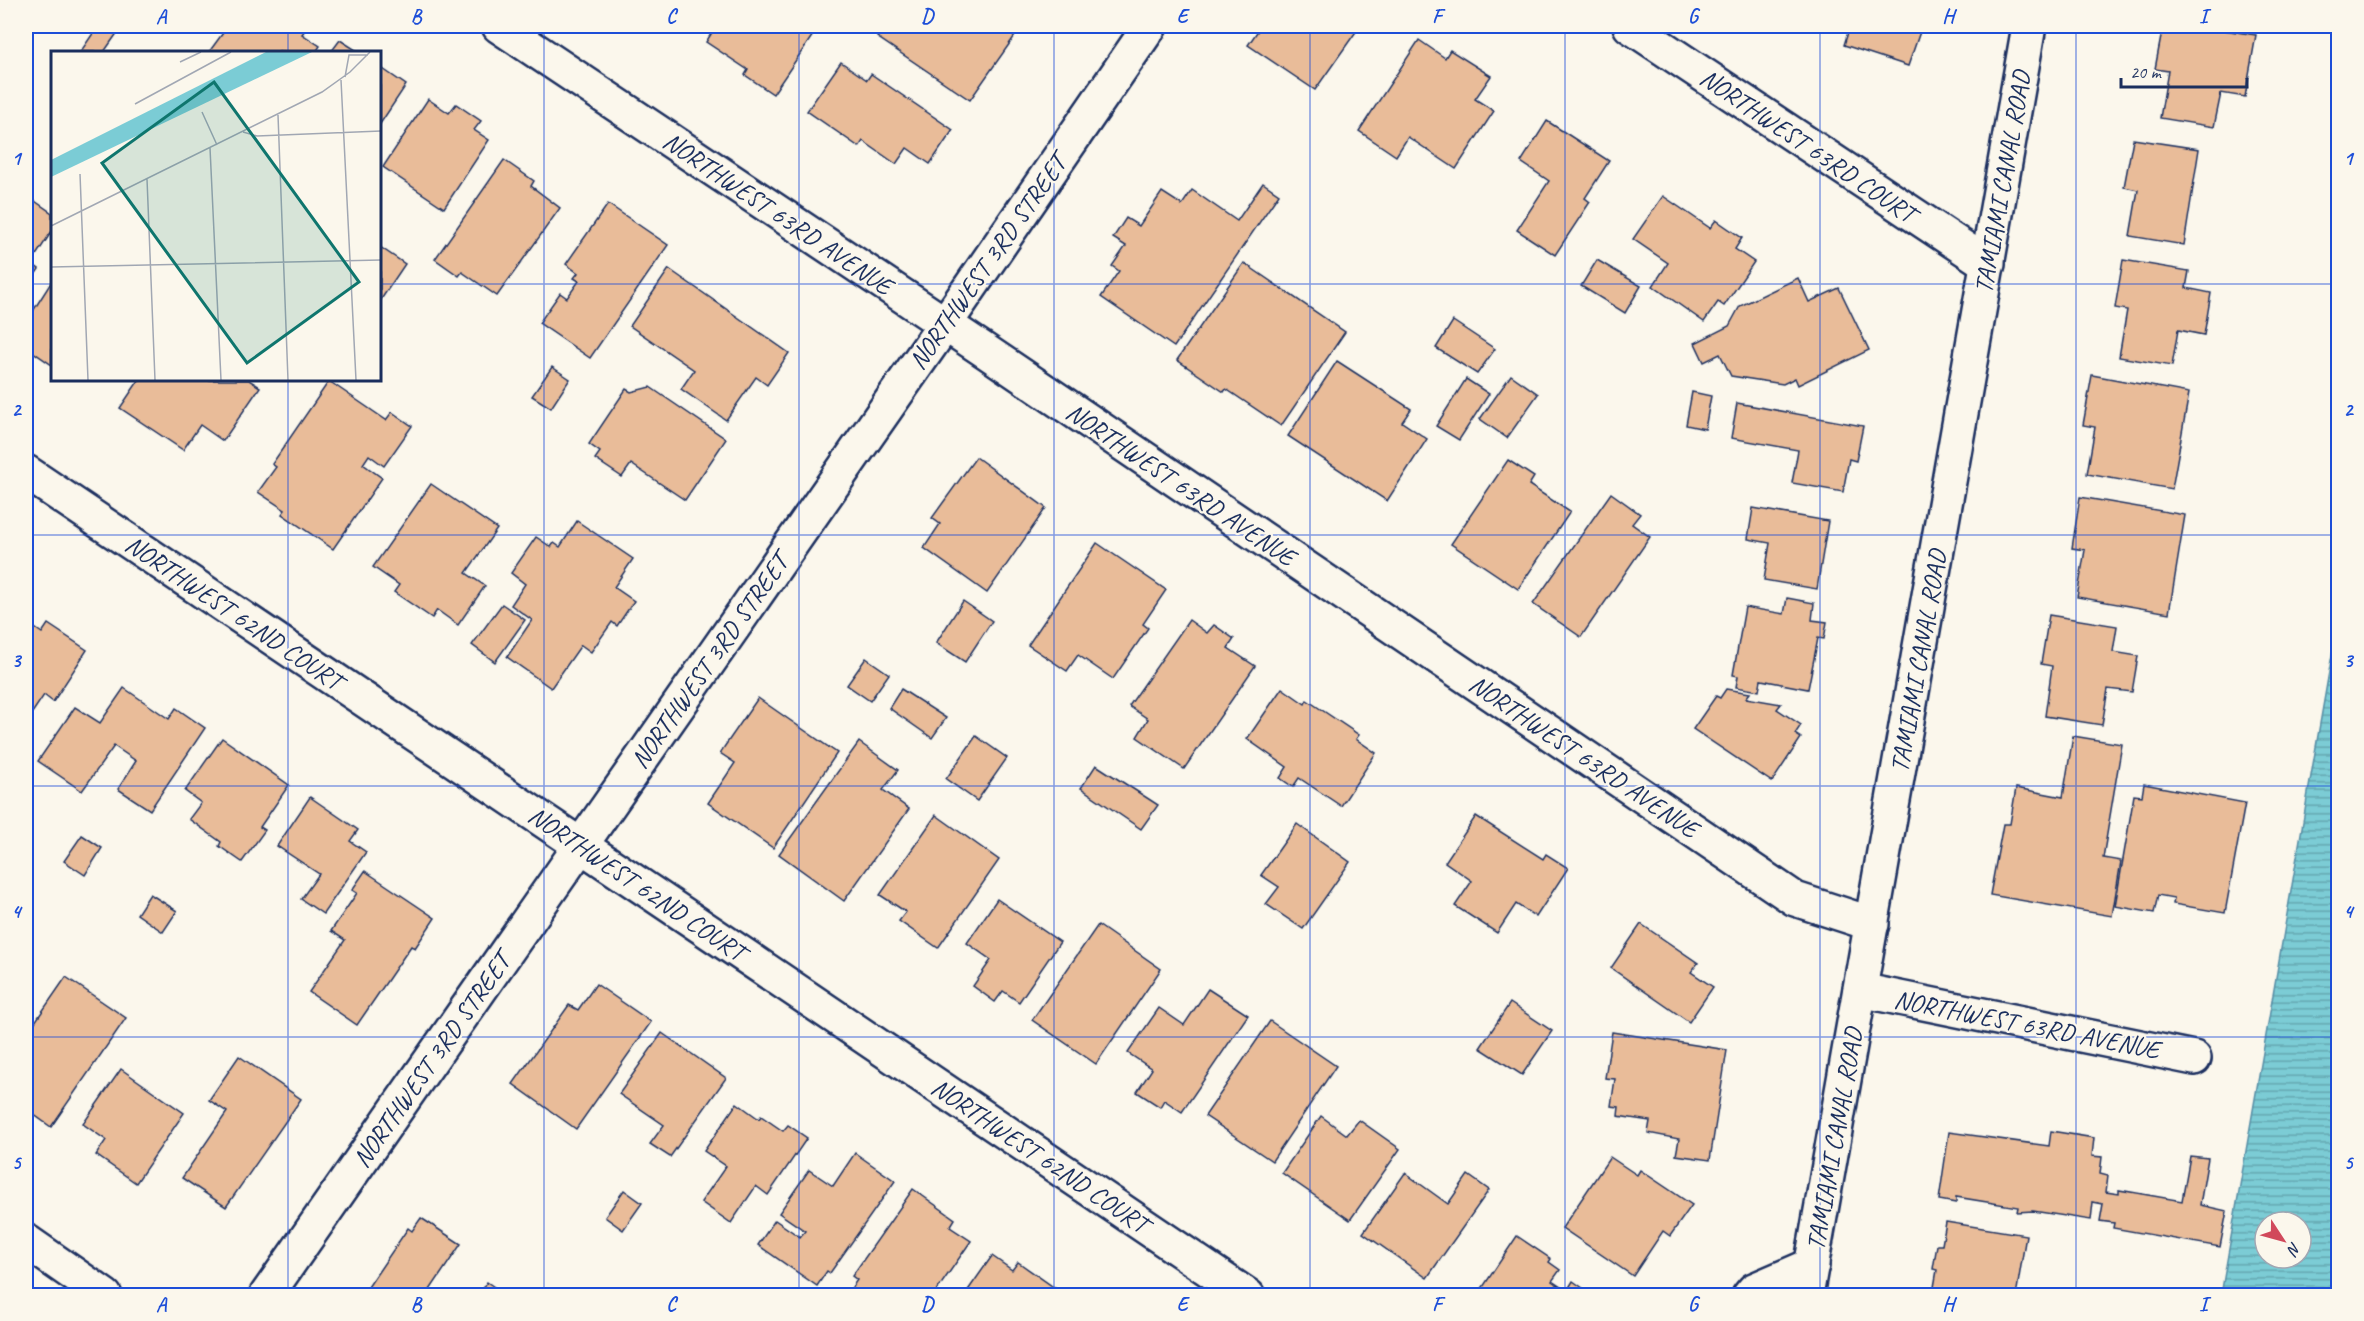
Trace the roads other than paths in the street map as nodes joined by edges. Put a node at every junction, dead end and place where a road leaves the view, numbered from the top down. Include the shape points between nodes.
1 (499, 26) edge
2 (1150, 26) edge
3 (1630, 26) edge
4 (2029, 26) edge
5 (1988, 264) junction
6 (945, 324) junction
7 (26, 472) edge
8 (582, 845) junction
9 (1872, 924) junction
10 (1860, 990) junction
11 (2194, 1058) dead end
12 (26, 1241) edge
13 (1809, 1280) edge
14 (105, 1296) edge
15 (266, 1296) edge
16 (1248, 1296) edge
17 (1749, 1296) edge

1 - 6 street, NORTHWEST 63RD AVENUE
2 - 6 street, NORTHWEST 3RD STREET
3 - 5 street, NORTHWEST 63RD COURT
4 - 5 street, TAMIAMI CANAL ROAD
5 - 9 street, TAMIAMI CANAL ROAD
6 - 8 street, NORTHWEST 3RD STREET
6 - 9 street, NORTHWEST 63RD AVENUE via 1795,898
7 - 8 street, NORTHWEST 62ND COURT
8 - 15 street, NORTHWEST 3RD STREET
8 - 16 street, NORTHWEST 62ND COURT
9 - 10 street, TAMIAMI CANAL ROAD
10 - 11 street, NORTHWEST 63RD AVENUE
10 - 13 street, TAMIAMI CANAL ROAD
12 - 14 street
13 - 17 street via 1754,1290

